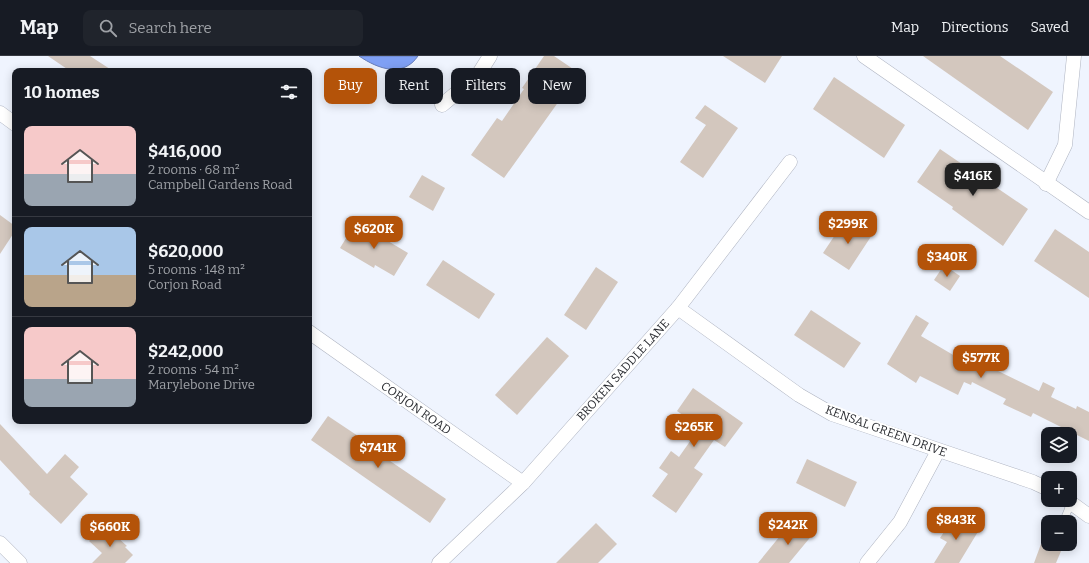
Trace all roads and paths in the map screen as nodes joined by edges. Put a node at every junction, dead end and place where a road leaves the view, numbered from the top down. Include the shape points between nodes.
1 (490, 56) edge
2 (864, 56) edge
3 (1074, 56) edge
4 (442, 105) dead end
5 (0, 113) edge
6 (12, 122) edge
7 (790, 162) dead end
8 (1046, 184) junction
9 (1089, 212) edge
10 (678, 308) junction
11 (312, 334) edge
12 (938, 451) junction
13 (523, 483) junction
14 (1041, 486) edge
15 (1077, 507) edge
16 (1089, 516) edge
17 (0, 542) edge
18 (14, 561) edge
19 (439, 563) edge
20 (867, 563) edge

1 - 4 street via 478,76
2 - 8 street
3 - 8 street via 1065,146
5 - 6 street
7 - 10 street, BROKEN SADDLE LANE
8 - 9 street
10 - 12 street, KENSAL GREEN DRIVE via 799,395 832,414
10 - 13 street, BROKEN SADDLE LANE
11 - 13 street, CORJON ROAD
12 - 14 street, KENSAL GREEN DRIVE
12 - 20 street via 900,522
13 - 19 street, BROKEN SADDLE LANE
15 - 16 street
17 - 18 street

